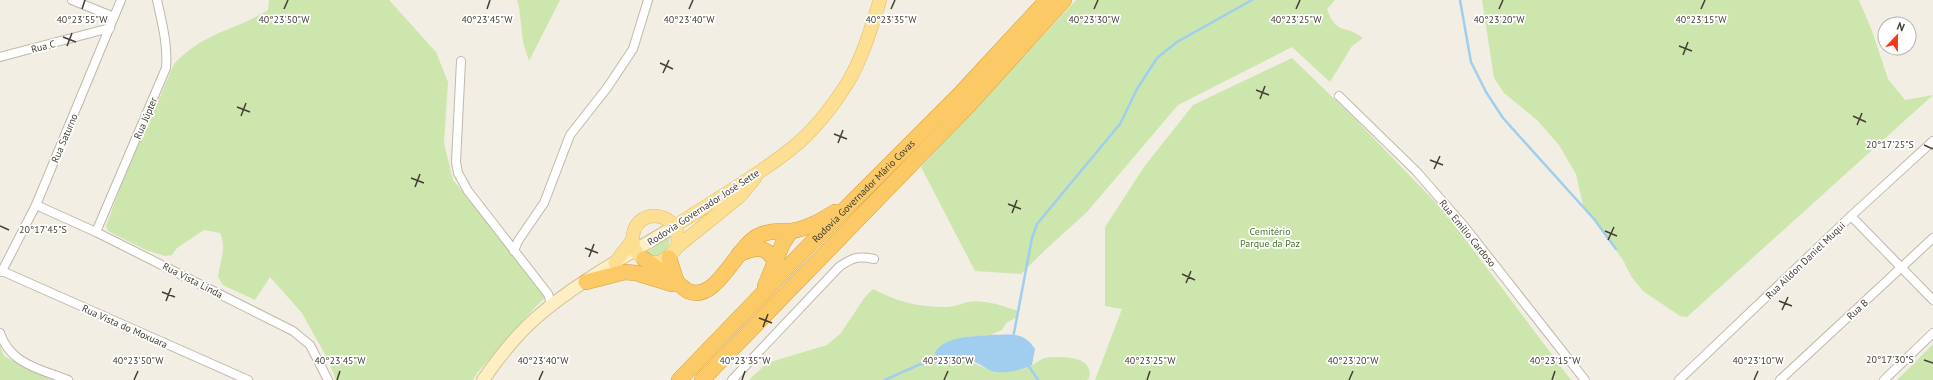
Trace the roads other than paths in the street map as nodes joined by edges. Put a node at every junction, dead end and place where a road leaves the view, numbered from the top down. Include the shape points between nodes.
1 (72, 0) edge
2 (121, 0) edge
3 (157, 0) edge
4 (648, 0) edge
5 (880, 0) edge
6 (1047, 0) edge
7 (1064, 0) edge
8 (114, 17) junction
9 (110, 28) junction
10 (0, 57) edge
11 (461, 60) dead end
12 (1339, 96) dead end
13 (1933, 141) edge
14 (762, 169) junction
15 (855, 200) junction
16 (714, 201) junction
17 (36, 205) junction
18 (1851, 216) junction
19 (665, 217) junction
20 (675, 226) junction
21 (795, 230) junction
22 (96, 232) junction
23 (817, 237) junction
24 (1933, 238) edge
25 (637, 250) junction
26 (514, 251) junction
27 (673, 252) junction
28 (738, 254) junction
29 (874, 259) dead end
30 (616, 263) joint
31 (775, 263) junction
32 (1902, 267) junction
33 (1, 272) edge
34 (586, 282) junction
35 (680, 285) junction
36 (762, 294) junction
37 (1933, 300) edge
38 (552, 306) junction
39 (748, 332) junction
40 (0, 333) edge
41 (1933, 333) edge
42 (68, 380) edge
43 (248, 380) edge
44 (328, 380) edge
45 (483, 380) edge
46 (679, 380) edge
47 (702, 380) edge
48 (732, 380) edge
49 (1585, 380) edge
50 (1679, 380) edge
51 (1780, 380) edge
52 (1884, 380) edge

1 - 8 street
2 - 8 street, Rua Saturno
3 - 22 street, Rua Júpter via 165,36 166,68
4 - 26 street via 633,49 607,88 570,135 544,202
5 - 14 main road, Rodovia Governador José Sette via 863,52 838,97 796,144
6 - 15 highway, Rodovia Governador Mário Covas via 960,95
7 - 39 highway, Rodovia Governador Mário Covas via 969,105
8 - 9 street, Rua Saturno
9 - 10 street, Rua C
9 - 17 street, Rua Saturno
11 - 26 street via 456,138 458,173 468,191
12 - 49 street, Rua Emílio Cardoso via 1416,171 1464,226
13 - 18 street, Rua Aildon Daniel Muqui
14 - 16 main road, Rodovia Governador José Sette
14 - 27 main road via 740,196
15 - 21 highway via 818,222
15 - 23 highway, Rodovia Governador Mário Covas
16 - 19 main road
16 - 20 main road, Rodovia Governador José Sette
17 - 22 street, Rua Vista Linda
17 - 33 street, Rua Saturno
18 - 32 street
18 - 50 street, Rua Aildon Daniel Muqui
19 - 20 main road
19 - 25 main road via 646,217 639,222 634,230
20 - 25 main road, Rodovia Governador José Sette
20 - 27 main road via 679,240
21 - 23 highway
21 - 28 highway via 776,230 757,236
21 - 31 highway
22 - 44 street, Rua Vista Linda via 293,331 310,346
23 - 36 highway, Rodovia Governador Mário Covas
23 - 39 highway via 820,244 818,250 753,320
24 - 32 street, Rua B
25 - 27 main road via 652,262 661,262
25 - 30 main road
25 - 35 highway
26 - 38 street via 548,294
27 - 35 highway
28 - 31 highway via 759,248 768,252
28 - 35 highway via 721,280 709,289 691,292
29 - 48 street via 850,259 839,267
30 - 34 main road
31 - 36 highway
32 - 37 street
32 - 51 street, Rua B
33 - 43 street, Rua Vista do Moxuara
34 - 35 highway via 615,274 636,273
34 - 38 main road
36 - 46 highway, Rodovia Governador Mário Covas
38 - 45 main road via 519,334
39 - 47 highway, Rodovia Governador Mário Covas
40 - 42 street via 4,345 22,362
41 - 52 street

